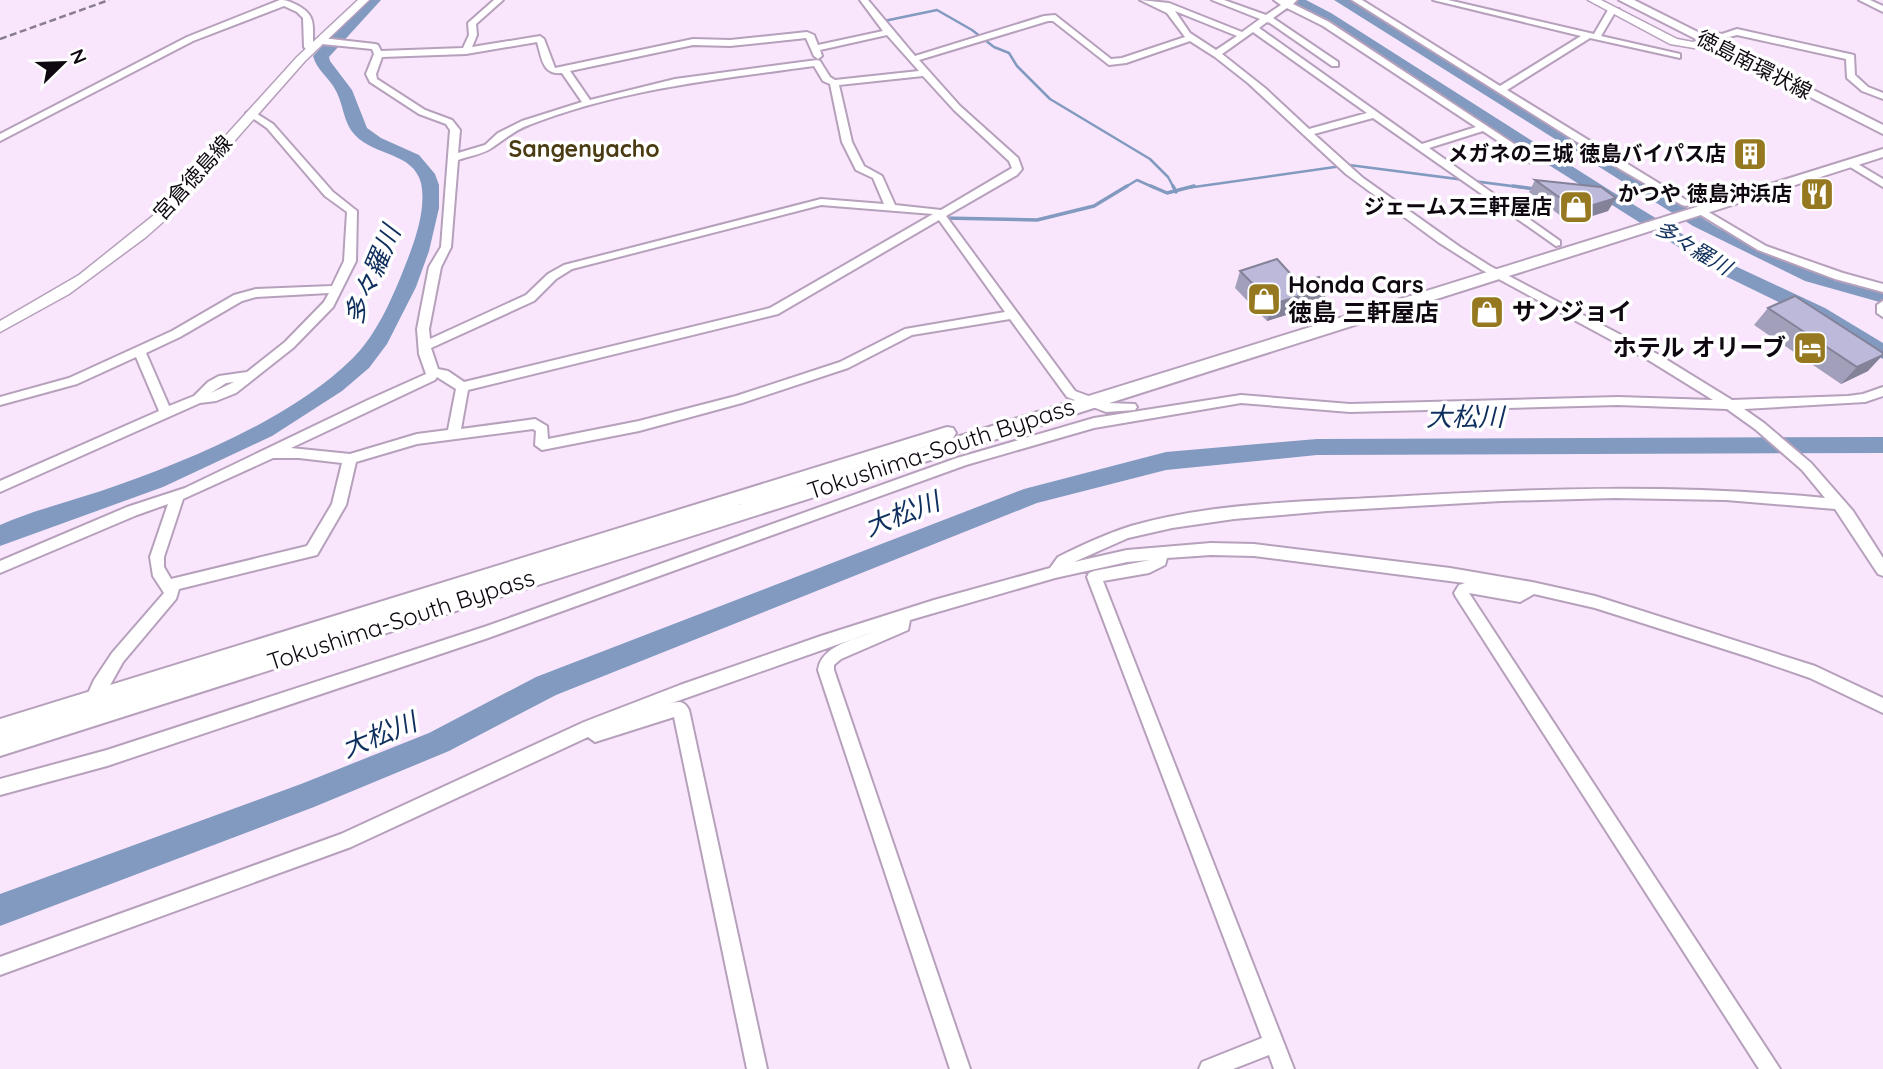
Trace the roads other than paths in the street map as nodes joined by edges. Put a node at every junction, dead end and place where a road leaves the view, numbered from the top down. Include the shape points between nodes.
1 (364, 0) edge
2 (499, 0) edge
3 (864, 0) edge
4 (1144, 0) edge
5 (1155, 0) edge
6 (1216, 0) edge
7 (1356, 0) edge
8 (1437, 0) edge
9 (1593, 0) edge
10 (1625, 0) edge
11 (1649, 0) edge
12 (1863, 0) edge
13 (284, 1) edge
14 (1287, 1) edge
15 (1883, 9) edge
16 (1616, 11) junction
17 (1188, 14) junction
18 (1266, 18) junction
19 (1253, 28) junction
20 (889, 32) junction
21 (1243, 35) junction
22 (1592, 36) junction
23 (1191, 38) junction
24 (1713, 38) junction
25 (320, 44) junction
26 (815, 48) junction
27 (466, 51) junction
28 (1218, 53) junction
29 (378, 54) junction
30 (1677, 56) dead end
31 (913, 58) junction
32 (817, 64) junction
33 (1335, 64) dead end
34 (564, 70) junction
35 (925, 73) junction
36 (834, 83) junction
37 (1500, 89) junction
38 (1883, 96) edge
39 (588, 103) junction
40 (251, 113) junction
41 (1375, 114) junction
42 (1883, 118) edge
43 (1485, 128) junction
44 (1883, 130) edge
45 (1306, 133) junction
46 (0, 138) edge
47 (1883, 139) edge
48 (1422, 147) junction
49 (1883, 153) edge
50 (453, 158) junction
51 (1535, 161) dead end
52 (1851, 163) junction
53 (1883, 184) edge
54 (1692, 207) junction
55 (891, 208) junction
56 (939, 213) junction
57 (1633, 225) junction
58 (1556, 243) junction
59 (1490, 270) junction
60 (1883, 288) edge
61 (338, 289) junction
62 (1013, 315) junction
63 (1, 323) edge
64 (424, 346) junction
65 (139, 351) junction
66 (433, 372) junction
67 (462, 387) junction
68 (1883, 391) edge
69 (1071, 394) junction
70 (0, 401) edge
71 (1092, 401) junction
72 (1185, 407) junction
73 (1739, 409) junction
74 (166, 413) junction
75 (454, 433) junction
76 (272, 452) junction
77 (351, 459) junction
78 (0, 487) edge
79 (177, 498) junction
80 (1835, 499) junction
81 (1160, 552) junction
82 (0, 567) edge
83 (1883, 570) edge
84 (1055, 572) junction
85 (169, 585) junction
86 (1532, 588) junction
87 (903, 616) junction
88 (93, 700) junction
89 (1883, 706) edge
90 (590, 727) junction
91 (0, 729) edge
92 (0, 746) edge
93 (0, 786) edge
94 (0, 966) edge
95 (1273, 1042) junction
96 (757, 1069) edge
97 (960, 1069) edge
98 (1209, 1069) edge
99 (1284, 1069) edge
100 (1770, 1069) edge

1 - 25 main road, 宮倉徳島線
2 - 27 street via 472,23
3 - 20 street
4 - 23 street via 1172,13
5 - 17 street
6 - 18 street
7 - 37 street
8 - 22 street
9 - 16 main road
10 - 24 highway, 徳島南環状線
11 - 24 highway, 徳島南環状線
12 - 15 street
13 - 25 street via 309,17 308,47
13 - 46 street via 190,39
14 - 18 street
14 - 43 street
16 - 22 street
16 - 24 main road via 1674,42 1694,45
17 - 21 street
17 - 28 street via 1186,29
18 - 19 street
18 - 33 street
19 - 21 street
19 - 41 street
20 - 26 street
20 - 31 street
21 - 28 street
22 - 30 street
22 - 37 street
23 - 28 street
23 - 31 street via 1109,62 1055,18 1047,18
24 - 38 street via 1737,32 1851,57 1850,76 1864,89
24 - 42 highway, 徳島南環状線
24 - 44 highway, 徳島南環状線
25 - 29 street via 375,47
25 - 40 main road, 宮倉徳島線
26 - 32 street
26 - 34 street via 807,35 693,43
27 - 29 street
27 - 34 street via 540,39 550,68
28 - 45 street
29 - 50 street via 373,80 422,112 449,122 455,130
31 - 35 street
32 - 36 street
32 - 39 street via 676,82
34 - 39 street
35 - 36 street
35 - 56 street via 1017,165 1013,173
36 - 55 street via 847,142 860,168 877,176
37 - 54 street
39 - 50 street via 525,123 500,135 488,147
40 - 61 street via 270,126 329,194 352,211 351,261
40 - 63 main road, 宮倉徳島線 via 137,238 79,283
41 - 45 street
41 - 48 street
43 - 48 street
43 - 51 street
45 - 59 street via 1345,169
47 - 54 highway, Tokushima-South Bypass
48 - 58 street
49 - 52 highway, Tokushima-South Bypass
50 - 64 street via 446,247 435,267
52 - 53 street
52 - 54 highway, Tokushima-South Bypass
54 - 57 highway, Tokushima-South Bypass
54 - 60 street via 1762,248
55 - 56 street
55 - 64 street via 821,202 568,267 550,276 530,298
56 - 62 street
56 - 67 street via 774,310
57 - 58 highway, Tokushima-South Bypass
57 - 59 highway, Tokushima-South Bypass
58 - 59 highway, Tokushima-South Bypass
59 - 69 highway, Tokushima-South Bypass
59 - 71 highway, Tokushima-South Bypass
59 - 73 street via 1643,349
61 - 65 street via 238,298
61 - 74 street via 289,345 247,376 223,379 198,399
62 - 69 street
62 - 75 street via 909,332 844,365 639,426 542,445 542,429 535,424
64 - 66 street
65 - 70 street via 49,389
65 - 74 street
66 - 67 street
66 - 76 street via 431,377
67 - 75 street
68 - 73 street via 1866,398
69 - 71 street
69 - 88 highway, Tokushima-South Bypass
71 - 72 street via 1113,410 1167,401
71 - 92 highway, Tokushima-South Bypass
72 - 73 street via 1241,399 1328,408 1618,401
72 - 93 street via 1094,423 961,461 488,632 107,758
73 - 80 street via 1803,464
74 - 78 street
75 - 77 street
76 - 77 street
76 - 79 street
77 - 85 street via 339,505 312,551
79 - 82 street via 132,511
79 - 85 street via 158,554 161,579
80 - 83 street
80 - 84 street via 1558,494 1223,516 1141,529 1073,556
81 - 84 street
81 - 86 street via 1266,552
81 - 95 street via 1160,561 1149,567 1094,577
84 - 87 street
85 - 88 street via 171,595 128,644
86 - 89 street via 1595,602 1749,650 1815,673
86 - 100 street via 1520,596 1470,587 1461,593
87 - 90 street
87 - 97 street via 903,626 835,654 827,662 827,670
88 - 91 highway, Tokushima-South Bypass
90 - 94 street via 345,841
90 - 96 street via 596,735 681,710
95 - 98 street
95 - 99 street

